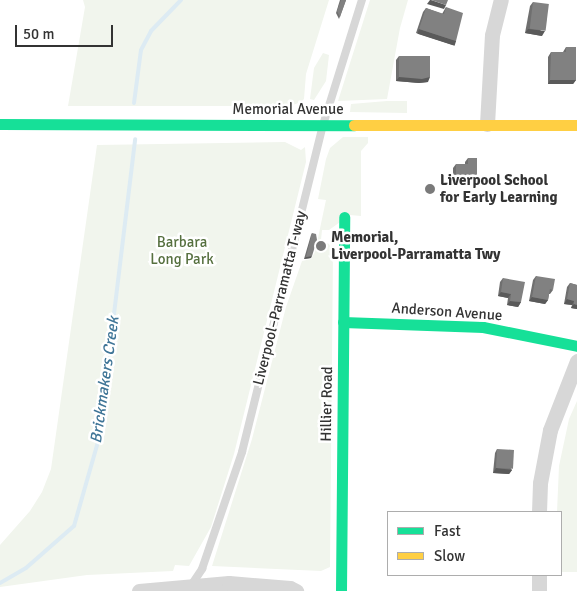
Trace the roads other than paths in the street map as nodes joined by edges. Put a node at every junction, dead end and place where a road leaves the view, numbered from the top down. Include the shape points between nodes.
1 (362, 0) edge
2 (501, 0) edge
3 (0, 124) edge
4 (487, 124) junction
5 (323, 125) junction
6 (577, 125) edge
7 (344, 217) dead end
8 (343, 322) junction
9 (577, 346) edge
10 (577, 361) edge
11 (539, 511) edge
12 (539, 576) edge
13 (270, 586) junction
14 (189, 588) edge
15 (138, 591) edge
16 (206, 591) edge
17 (254, 591) edge
18 (296, 591) edge
19 (340, 591) edge
20 (539, 591) edge

1 - 5 lane, Liverpool–Parramatta T-way
2 - 4 street via 492,35
3 - 5 street, Memorial Avenue
4 - 5 street, Memorial Avenue
4 - 6 street, Memorial Avenue
5 - 14 lane, Liverpool–Parramatta T-way via 242,452 202,569
7 - 8 street, Hillier Road
8 - 9 street, Anderson Avenue via 483,327
8 - 19 street, Hillier Road
10 - 11 street via 550,430 540,483
12 - 20 street
13 - 14 street via 229,582
13 - 17 street
13 - 18 street
14 - 15 street
14 - 16 street

